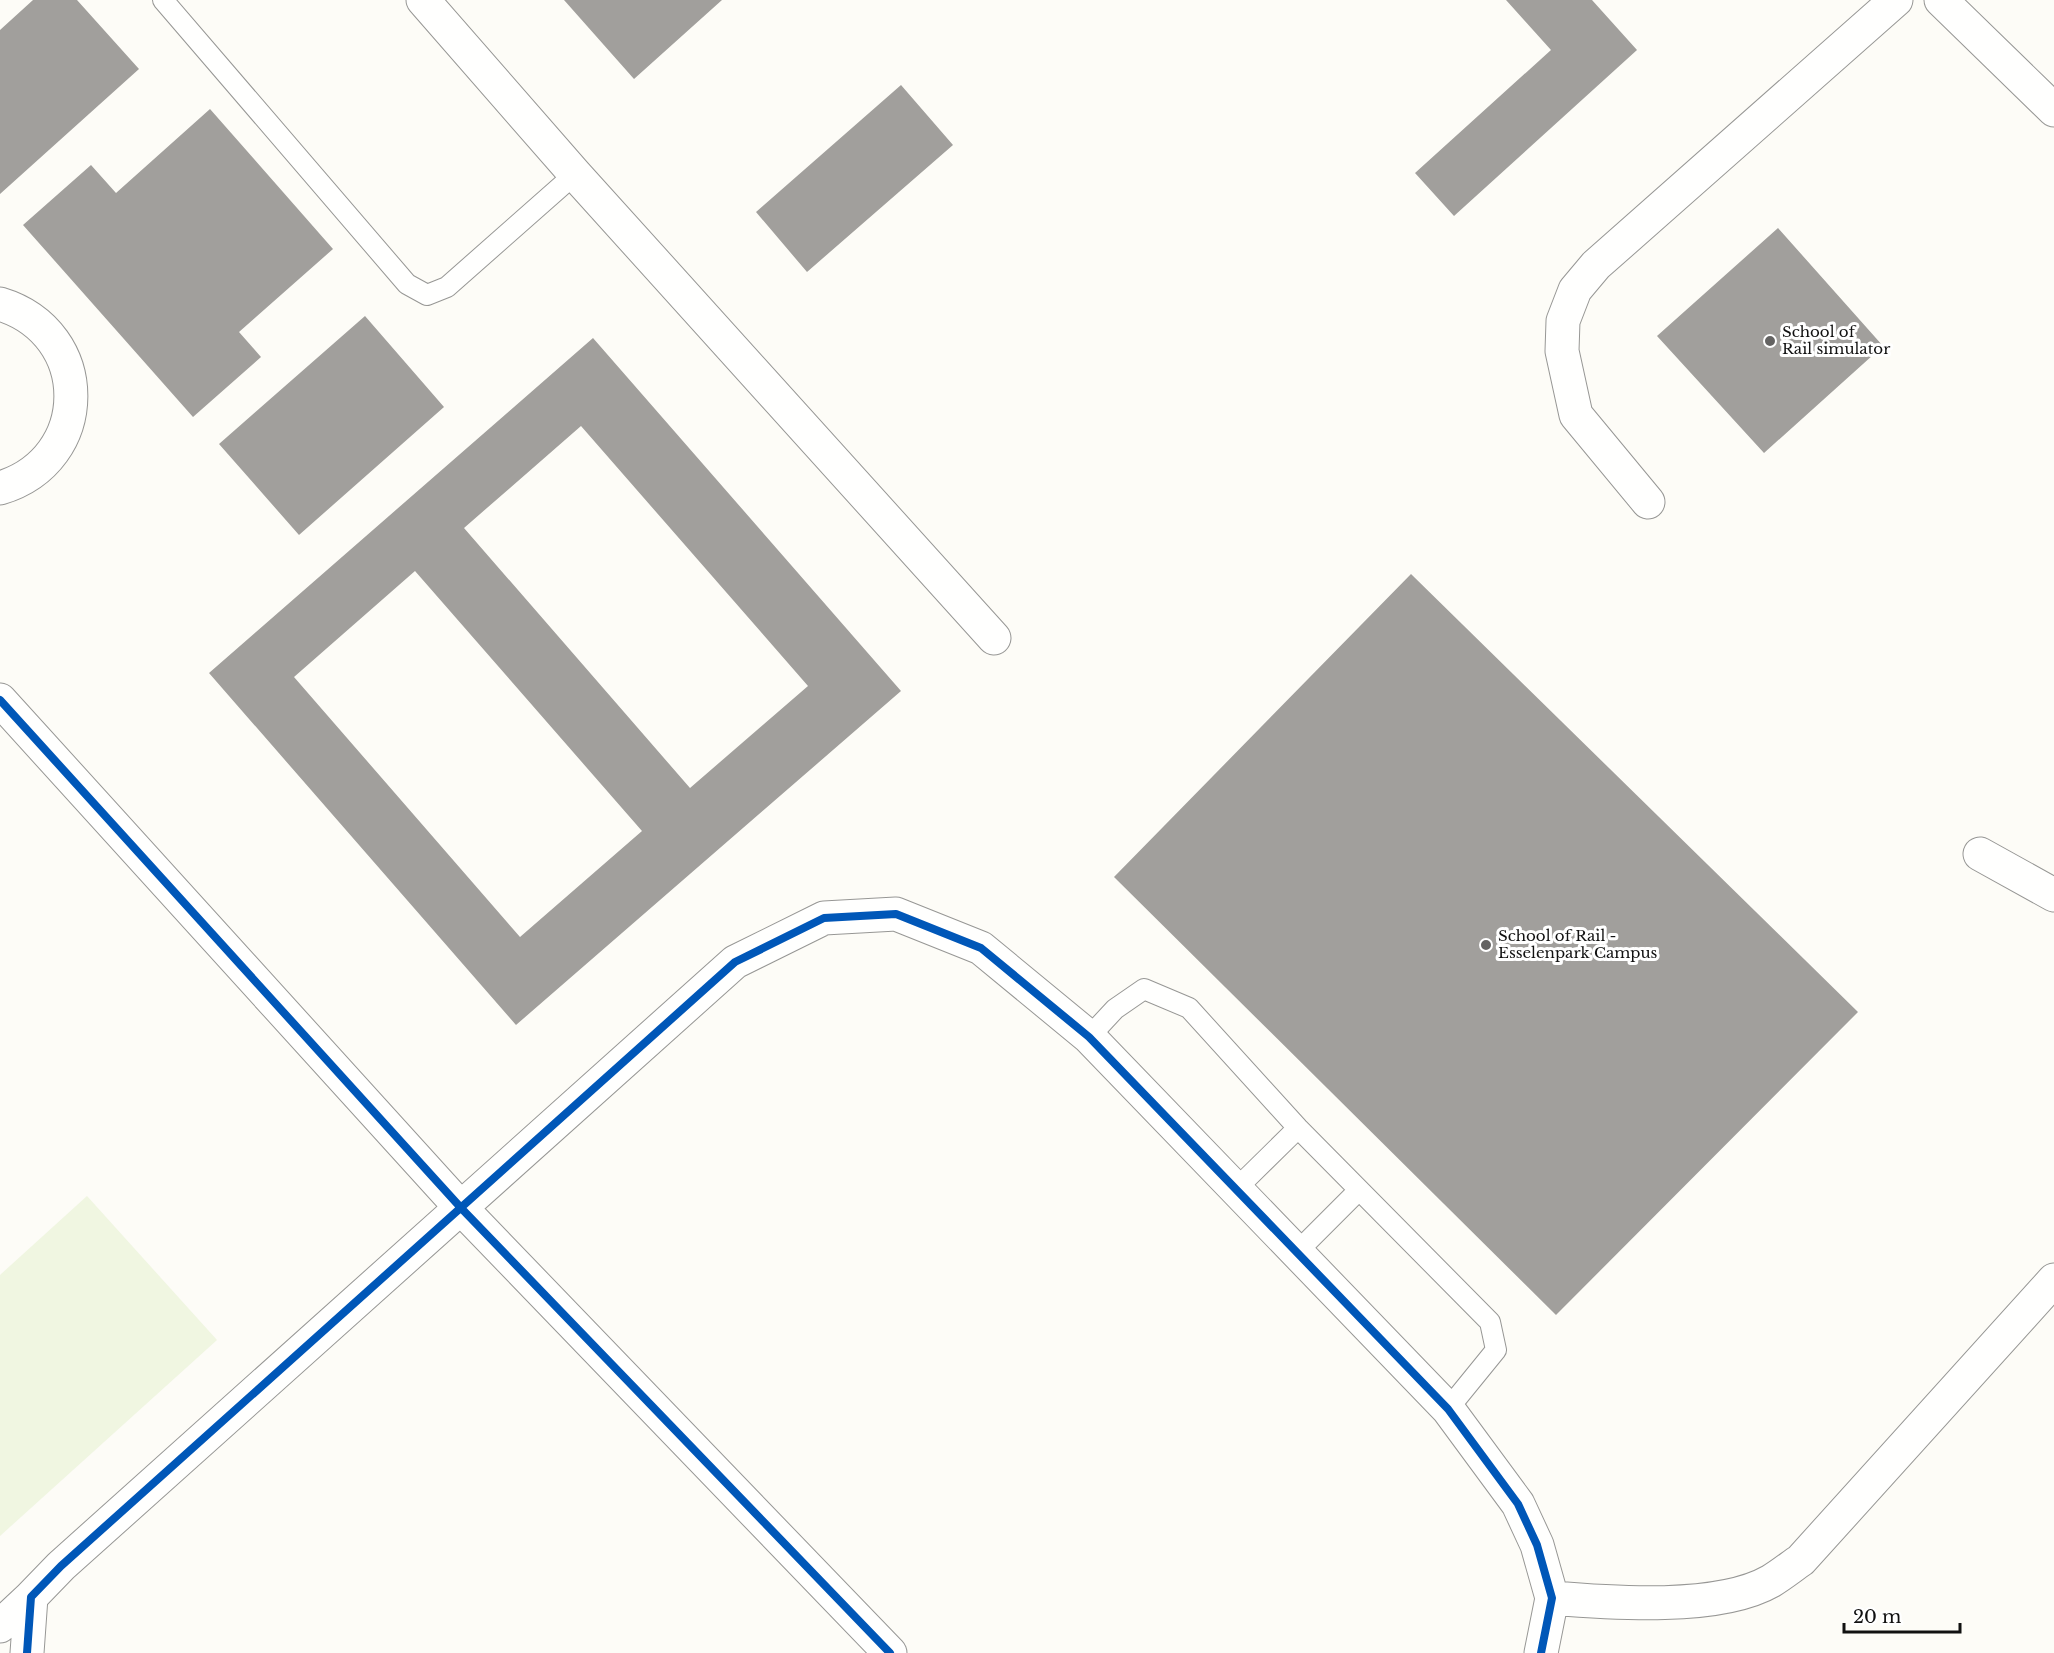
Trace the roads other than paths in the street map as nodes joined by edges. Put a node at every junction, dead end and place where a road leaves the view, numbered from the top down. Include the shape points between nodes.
1 (163, 0) edge
2 (423, 0) edge
3 (1896, 0) edge
4 (1941, 0) edge
5 (2054, 110) edge
6 (575, 174) junction
7 (0, 304) edge
8 (0, 488) edge
9 (1648, 502) dead end
10 (994, 638) dead end
11 (0, 700) edge
12 (1980, 854) dead end
13 (2054, 895) edge
14 (1089, 1037) junction
15 (1298, 1128) junction
16 (1236, 1189) junction
17 (1359, 1190) junction
18 (462, 1209) junction
19 (1297, 1252) junction
20 (2054, 1280) edge
21 (1448, 1409) junction
22 (31, 1597) junction
23 (1552, 1598) junction
24 (0, 1626) edge
25 (27, 1653) edge
26 (890, 1653) edge
27 (1541, 1653) edge

1 - 6 lane via 408,284 427,295 447,287
2 - 6 street
3 - 9 street via 1596,265 1575,290 1563,321 1563,351 1576,415
4 - 5 street
6 - 10 street
7 - 8 street via 32,318 56,342 69,372 72,401 65,434 47,462 20,482
11 - 18 street
12 - 13 street
14 - 15 lane via 1115,1009 1144,989 1189,1008
14 - 16 street
14 - 18 street via 981,948 896,914 824,918 735,962
15 - 16 lane
15 - 17 lane
16 - 19 street
17 - 19 lane
17 - 21 lane via 1490,1322 1496,1350
18 - 22 street
18 - 26 street
19 - 21 street
20 - 23 street via 1801,1560 1769,1582 1724,1597 1631,1604
21 - 23 street via 1518,1504 1537,1545
22 - 24 street
22 - 25 street
23 - 27 street

